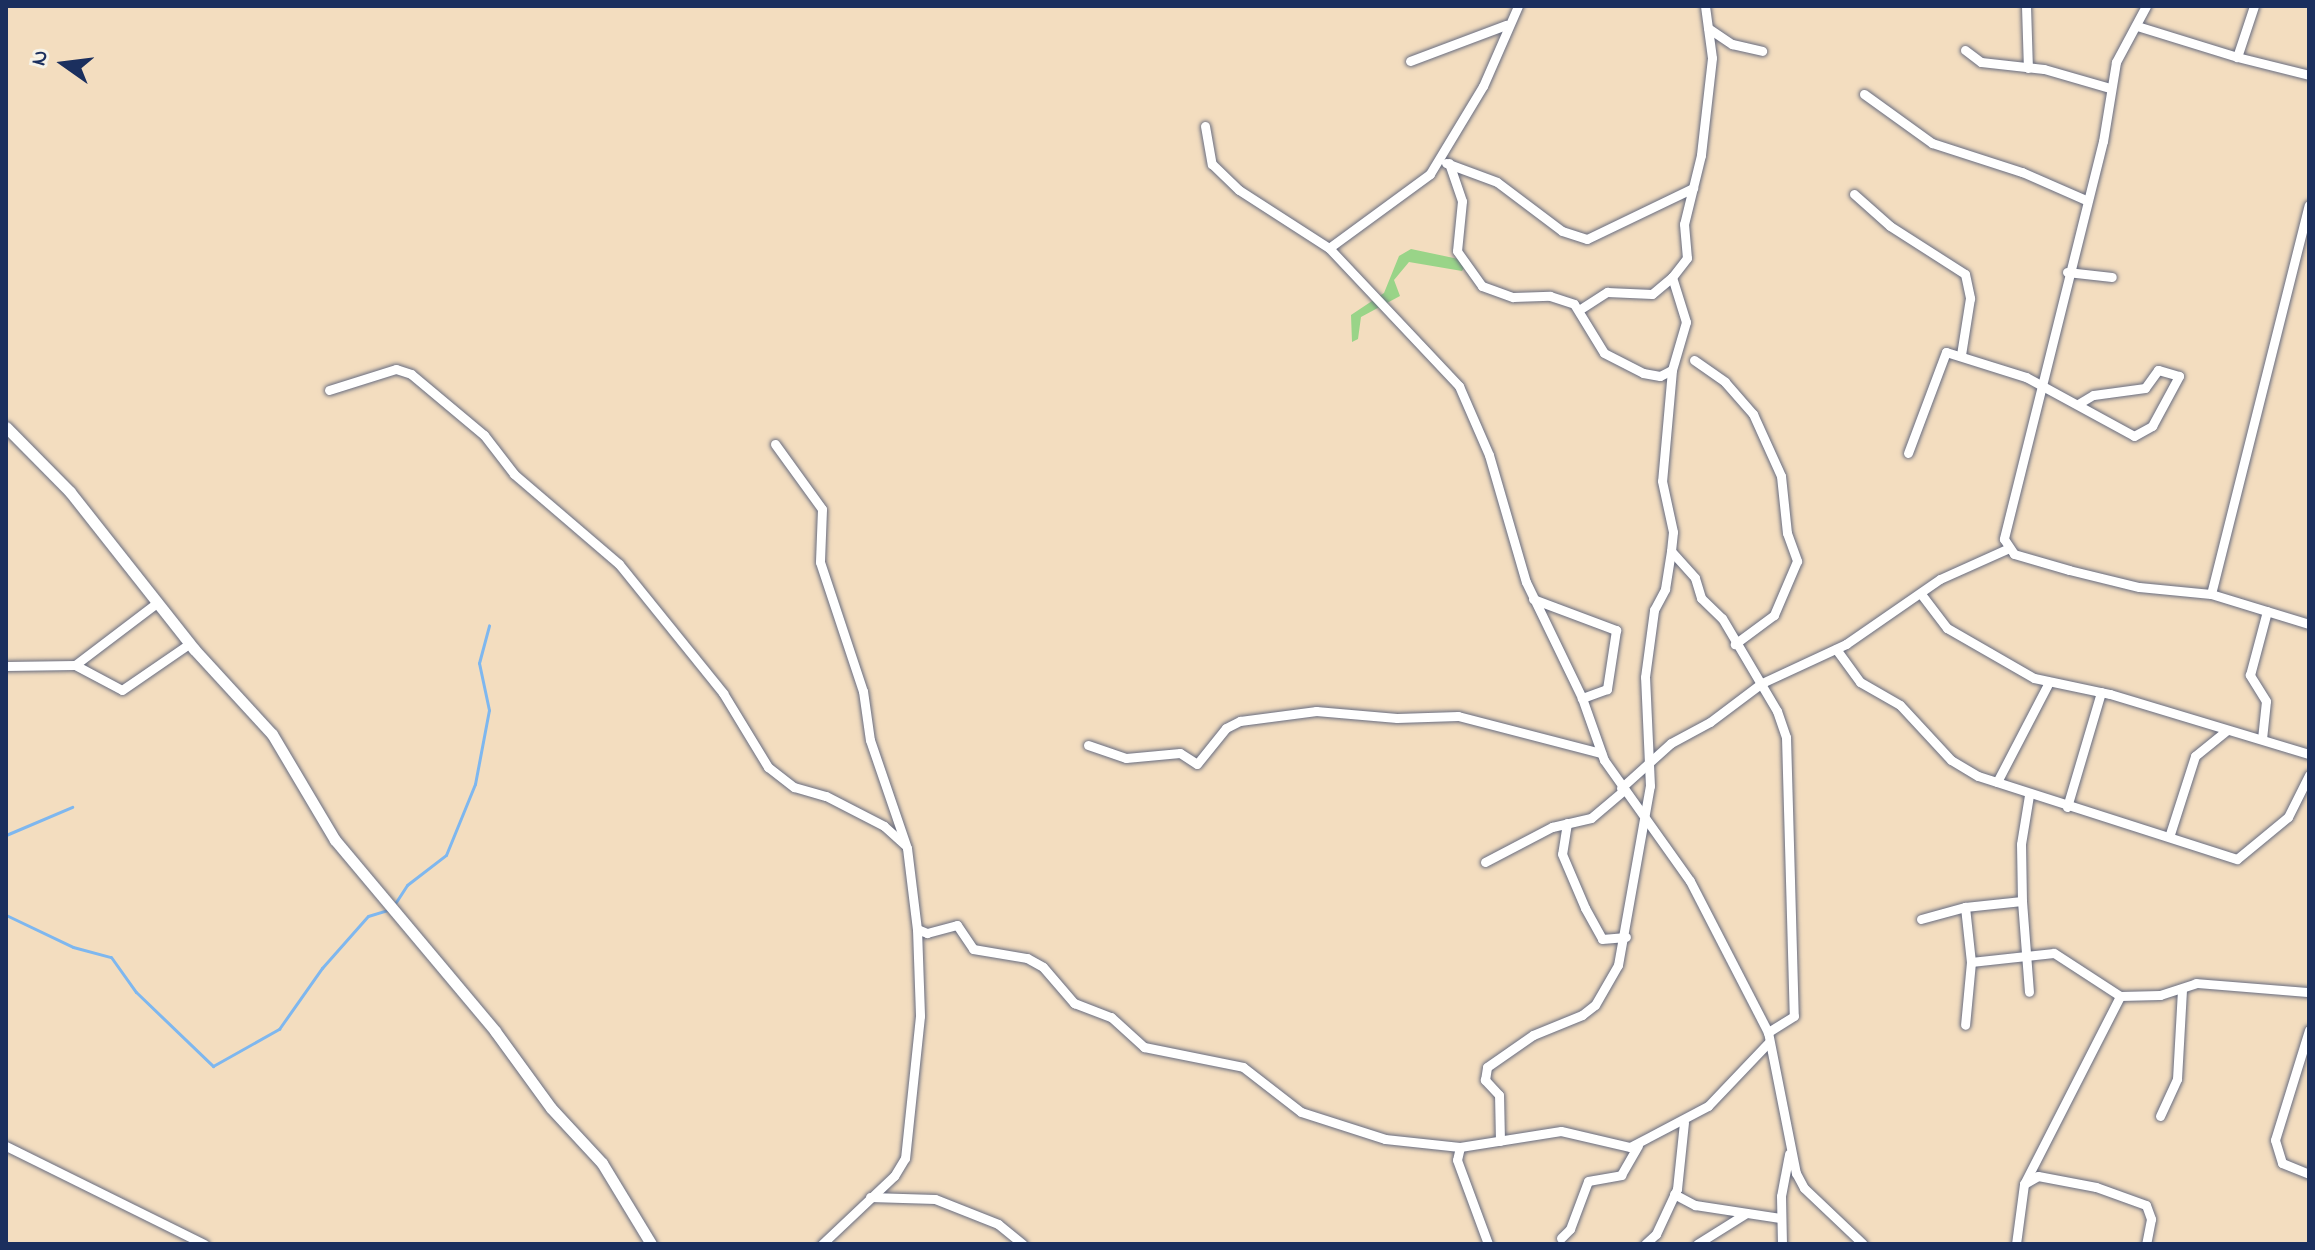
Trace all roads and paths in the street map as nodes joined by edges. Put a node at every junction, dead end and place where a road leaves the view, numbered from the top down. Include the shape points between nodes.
1 (1518, 6) edge
2 (1705, 6) edge
3 (2026, 6) edge
4 (2146, 6) edge
5 (2254, 6) edge
6 (1506, 25) junction
7 (2137, 26) junction
8 (1708, 28) junction
9 (1965, 50) dead end
10 (1762, 51) dead end
11 (2237, 57) junction
12 (1410, 61) dead end
13 (2028, 68) junction
14 (2309, 75) edge
15 (2110, 88) junction
16 (1864, 94) dead end
17 (1205, 126) dead end
18 (1444, 162) junction
19 (1693, 188) junction
20 (1854, 194) dead end
21 (2086, 200) junction
22 (2309, 205) edge
23 (1329, 248) junction
24 (2067, 272) junction
25 (1672, 277) junction
26 (2112, 277) dead end
27 (1582, 308) junction
28 (1961, 355) junction
29 (1694, 360) dead end
30 (1672, 370) junction
31 (2038, 387) junction
32 (329, 390) dead end
33 (2078, 404) junction
34 (6, 427) edge
35 (775, 444) dead end
36 (1908, 453) dead end
37 (2007, 549) junction
38 (1671, 551) junction
39 (1921, 594) junction
40 (2211, 594) junction
41 (1533, 599) junction
42 (158, 602) junction
43 (2267, 611) junction
44 (2309, 624) edge
45 (189, 644) junction
46 (1735, 644) junction
47 (1836, 649) junction
48 (75, 665) junction
49 (6, 666) edge
50 (2049, 682) junction
51 (1762, 683) junction
52 (2101, 692) junction
53 (1582, 698) junction
54 (2227, 730) junction
55 (2262, 739) junction
56 (1088, 745) dead end
57 (1601, 753) junction
58 (2309, 754) edge
59 (1645, 765) junction
60 (2309, 775) edge
61 (1997, 782) junction
62 (1622, 789) junction
63 (2029, 795) junction
64 (2067, 807) junction
65 (1645, 822) junction
66 (1567, 823) junction
67 (2170, 834) junction
68 (907, 848) junction
69 (1485, 862) dead end
70 (2022, 901) junction
71 (1965, 907) junction
72 (1921, 919) dead end
73 (917, 929) junction
74 (1626, 937) junction
75 (2027, 953) junction
76 (1971, 962) junction
77 (2182, 990) junction
78 (2029, 992) dead end
79 (2309, 992) edge
80 (2120, 996) junction
81 (1965, 1025) dead end
82 (2309, 1030) edge
83 (1768, 1038) junction
84 (2160, 1116) dead end
85 (1684, 1122) junction
86 (1500, 1141) junction
87 (1638, 1145) junction
88 (6, 1146) edge
89 (1789, 1146) junction
90 (1460, 1147) junction
91 (2309, 1174) edge
92 (2024, 1184) junction
93 (1804, 1188) junction
94 (1674, 1194) junction
95 (1781, 1196) junction
96 (870, 1197) junction
97 (1745, 1214) junction
98 (1780, 1218) junction
99 (1561, 1238) dead end
100 (204, 1244) edge
101 (651, 1244) edge
102 (822, 1244) edge
103 (1023, 1244) edge
104 (1488, 1244) edge
105 (1645, 1244) edge
106 (1697, 1244) edge
107 (1782, 1244) edge
108 (1863, 1244) edge
109 (2016, 1244) edge
110 (2146, 1244) edge

1 - 6 street
2 - 8 street
3 - 13 street
4 - 7 street
5 - 11 street
6 - 12 street
6 - 18 street via 1483,86
7 - 11 street
7 - 15 street via 2116,62
8 - 10 street via 1732,44
8 - 19 street via 1712,58
9 - 13 street via 1981,62
11 - 14 street
13 - 15 street
15 - 21 street via 2103,141
16 - 21 street via 1932,143 2022,172
17 - 23 street via 1212,164 1239,190
18 - 19 street via 1497,182 1562,231 1587,239
18 - 23 street
18 - 27 street via 1462,201 1457,251 1469,261 1472,277 1513,297 1550,296
19 - 25 street via 1684,224 1687,258
20 - 28 street via 1890,226 1965,274 1970,298
21 - 24 street
22 - 40 street
23 - 41 street via 1459,386 1489,455
24 - 26 street
24 - 31 street
25 - 27 street via 1652,294 1607,292
25 - 30 street via 1686,322
27 - 30 street via 1583,322 1604,353 1643,373 1660,376
28 - 31 street via 2026,377
28 - 36 street via 1946,352
29 - 46 street via 1725,382 1753,414 1781,476 1787,533 1797,561 1774,615
30 - 38 street via 1662,481 1673,532
31 - 33 street
31 - 37 street via 2005,528
32 - 68 street via 396,369 411,374 484,435 514,474 619,564 723,693 749,744 769,768 794,787 826,796 884,826
33 - 33 street via 2093,395 2145,388 2158,370 2179,376 2152,426 2134,436
34 - 42 street via 70,492
35 - 68 street via 822,509 820,562
37 - 39 street via 1940,579
37 - 40 street via 2139,587
38 - 46 street via 1695,578 1701,598 1722,618
38 - 59 street via 1665,589 1654,610 1645,677
39 - 47 street
39 - 50 street via 1947,628 1996,661
40 - 43 street
41 - 53 street
41 - 53 street via 1616,630 1607,689
42 - 45 street
42 - 48 street
43 - 44 street
43 - 55 street via 2250,675 2266,701
45 - 48 street via 122,690
45 - 101 street via 255,713 335,840 495,1031 551,1108 602,1163
46 - 51 street
47 - 51 street
47 - 61 street via 1860,682 1900,705 1951,760
48 - 49 street
50 - 52 street
50 - 61 street
51 - 59 street
51 - 83 street via 1786,737 1795,982 1794,1016
52 - 54 street
52 - 64 street
53 - 57 street
54 - 55 street
54 - 67 street via 2195,756
55 - 58 street
56 - 57 street via 1126,758 1180,753 1197,764 1226,728 1240,721 1316,711 1397,718 1458,716
57 - 62 street
59 - 62 street
59 - 65 street via 1650,786
60 - 67 street via 2288,817 2243,859
61 - 63 street
62 - 65 street
62 - 66 street via 1591,818
63 - 64 street
63 - 70 street via 2021,853
64 - 67 street
65 - 74 street
65 - 83 street via 1690,881
66 - 69 street
66 - 74 street via 1562,854 1585,908 1602,939
68 - 73 street
70 - 71 street
70 - 75 street
71 - 72 street
71 - 76 street
73 - 90 street via 927,933 957,925 973,949 1027,958 1058,979 1074,1003 1111,1017 1144,1047 1243,1067 1301,1112 1385,1139
73 - 96 street via 920,1016 910,1138 899,1169
74 - 86 street via 1614,978 1595,1005 1533,1035 1487,1067 1485,1080 1499,1095
75 - 76 street
75 - 78 street
75 - 80 street via 2054,953
76 - 81 street
77 - 79 street via 2196,983
77 - 80 street
77 - 84 street via 2177,1079
80 - 92 street
82 - 91 street via 2275,1140 2282,1163
83 - 85 street via 1708,1106
83 - 89 street
85 - 87 street
85 - 94 street
86 - 87 street via 1561,1131 1617,1146
86 - 90 street
87 - 99 street via 1621,1175 1588,1181 1570,1229
88 - 100 street
89 - 93 street
89 - 95 street
90 - 104 street via 1457,1160
92 - 109 street
92 - 110 street via 2048,1176 2133,1198 2150,1211
93 - 95 street
93 - 108 street
94 - 97 street via 1695,1205
94 - 105 street via 1656,1234
95 - 98 street
96 - 102 street
96 - 103 street via 935,1199 998,1224
97 - 98 street
97 - 106 street
98 - 107 street

